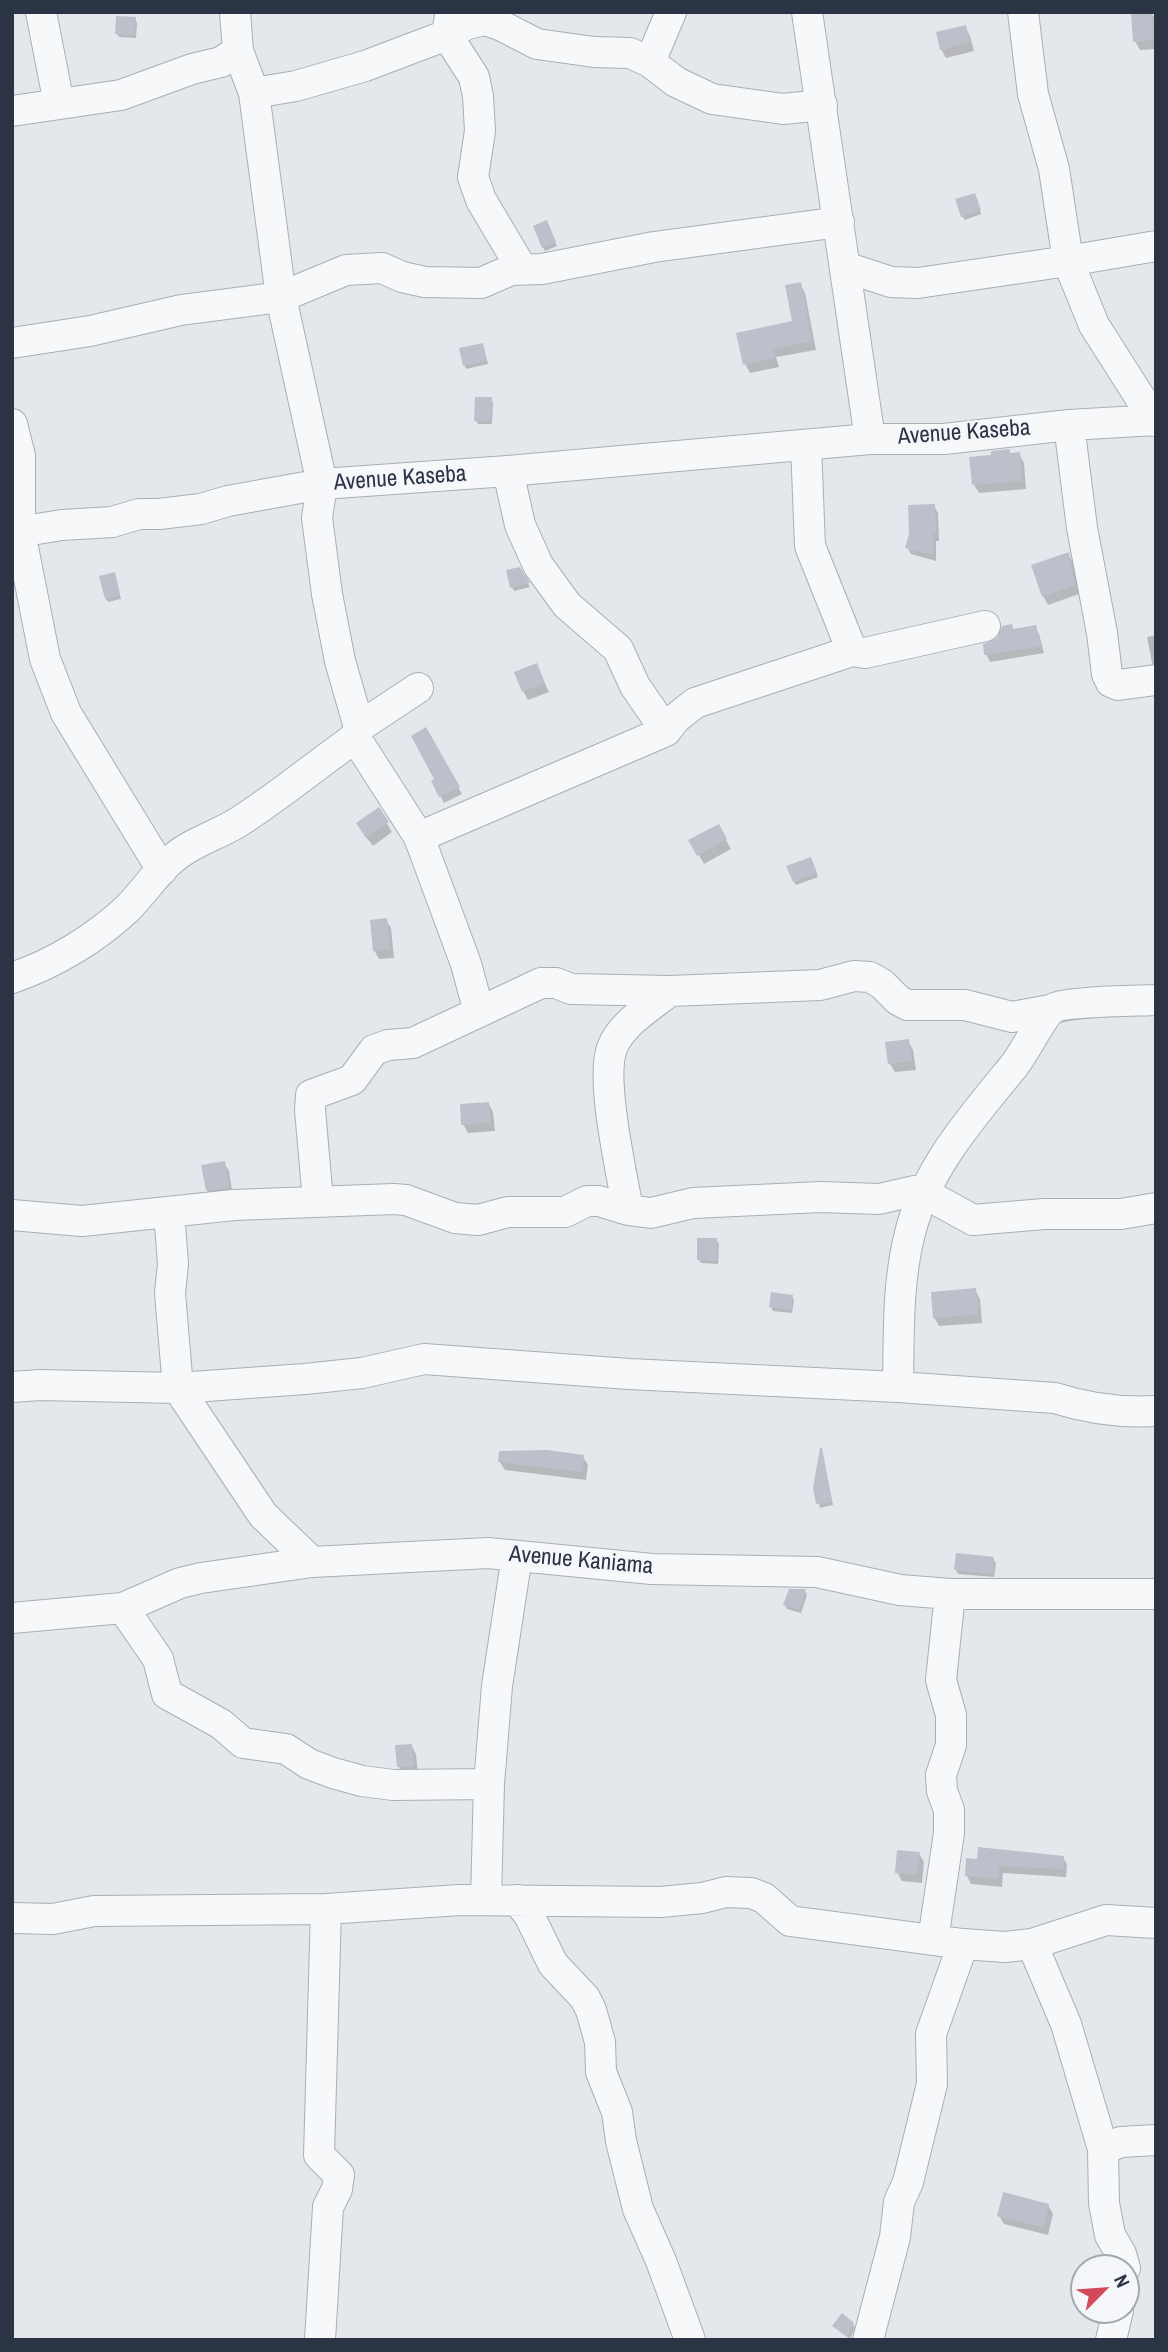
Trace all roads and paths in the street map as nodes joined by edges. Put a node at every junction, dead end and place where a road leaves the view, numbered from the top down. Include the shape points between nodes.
1 (41, 12) edge
2 (235, 12) edge
3 (671, 12) edge
4 (807, 12) edge
5 (1023, 12) edge
6 (448, 24) edge
7 (238, 51) junction
8 (650, 62) junction
9 (254, 93) junction
10 (59, 104) junction
11 (822, 105) junction
12 (12, 111) edge
13 (839, 222) junction
14 (1156, 246) edge
15 (1068, 261) junction
16 (845, 267) junction
17 (522, 269) junction
18 (281, 298) junction
19 (12, 343) edge
20 (1155, 420) edge
21 (12, 424) edge
22 (1069, 425) junction
23 (870, 439) junction
24 (806, 445) junction
25 (508, 471) junction
26 (322, 484) junction
27 (16, 533) edge
28 (985, 626) dead end
29 (852, 651) junction
30 (1156, 680) edge
31 (418, 688) dead end
32 (666, 731) junction
33 (357, 732) junction
34 (419, 836) junction
35 (162, 870) junction
36 (12, 978) edge
37 (670, 991) junction
38 (1156, 1000) edge
39 (1050, 1010) junction
40 (479, 1012) junction
41 (924, 1193) junction
42 (318, 1201) junction
43 (1156, 1208) edge
44 (628, 1210) junction
45 (169, 1212) junction
46 (12, 1215) edge
47 (12, 1387) edge
48 (898, 1387) junction
49 (178, 1388) junction
50 (1156, 1411) edge
51 (517, 1556) junction
52 (312, 1562) junction
53 (950, 1594) junction
54 (1156, 1594) edge
55 (123, 1608) junction
56 (12, 1618) edge
57 (489, 1784) junction
58 (486, 1900) junction
59 (517, 1900) junction
60 (326, 1909) junction
61 (12, 1918) edge
62 (1156, 1923) edge
63 (933, 1940) junction
64 (963, 1944) junction
65 (1032, 1944) junction
66 (1156, 2140) edge
67 (1103, 2149) junction
68 (1121, 2254) edge
69 (320, 2340) edge
70 (690, 2340) edge
71 (868, 2340) edge

1 - 10 street
2 - 7 street
3 - 8 street
4 - 11 street
5 - 15 street via 1033,94 1054,169
6 - 8 street via 485,20 537,44 630,52
6 - 9 street via 365,66
6 - 17 street via 474,77 478,96 480,131 473,177 481,200
7 - 9 street
7 - 10 street via 221,62 142,89
8 - 11 street via 676,82 712,99 783,109
9 - 18 street
10 - 12 street
11 - 13 street
13 - 16 street
13 - 17 street
14 - 15 street
15 - 16 street via 918,283 891,282
15 - 20 street via 1094,325
16 - 23 street
17 - 18 street via 481,283 425,282 382,268 346,270
18 - 19 street via 181,310
18 - 26 street
20 - 22 street, Avenue Kaseba
21 - 27 street via 20,456
22 - 23 street, Avenue Kaseba via 944,439
22 - 30 street via 1107,674 1118,685
23 - 24 street, Avenue Kaseba
24 - 25 street, Avenue Kaseba
24 - 29 street via 810,546
25 - 26 street, Avenue Kaseba
25 - 32 street via 520,525 538,565 567,605 618,649 635,686
26 - 27 street via 201,509
26 - 33 street, Avenue Kaseba via 318,538
27 - 35 street via 45,659 66,713
28 - 29 street via 865,653
29 - 32 street via 695,703
31 - 33 street
32 - 34 street
33 - 34 street, Avenue Kaseba
33 - 35 street via 239,822 183,851
34 - 40 street, Avenue Kaseba via 467,964
35 - 36 street via 99,932 53,961
37 - 39 street via 820,985 854,976 882,984 906,1005 965,1005 1012,1017
37 - 40 street via 541,984
37 - 44 street via 629,1024 612,1047 608,1072 612,1117
38 - 39 street via 1064,1004
39 - 41 street via 1020,1058 948,1151
40 - 42 street via 413,1043 374,1050 352,1080 311,1095
41 - 43 street via 973,1220 1121,1214
41 - 44 street via 902,1192 879,1199 693,1203 651,1213
41 - 48 street via 909,1233 900,1294
42 - 44 street via 406,1200 455,1218 478,1220 508,1212 565,1212 587,1201
42 - 45 street
45 - 46 street via 82,1221
45 - 49 street
47 - 49 street
48 - 49 street via 424,1359 362,1373
48 - 50 street via 1055,1398 1124,1413
49 - 52 street via 263,1514
51 - 52 street, Avenue Kaniama via 488,1553
51 - 53 street, Avenue Kaniama via 652,1569 817,1572 900,1590
51 - 57 street via 497,1686
52 - 55 street, Avenue Kaniama via 180,1583
53 - 54 street, Avenue Kaniama
53 - 63 street via 941,1680 951,1715 951,1745 941,1775 949,1833
55 - 56 street, Avenue Kaniama
55 - 57 street via 158,1658 167,1694 221,1724 243,1743 286,1749 309,1764 362,1781
57 - 58 street
58 - 59 street
58 - 60 street
59 - 63 street via 661,1902 751,1893 764,1898 790,1921
59 - 70 street via 553,1964 591,2010 600,2042 601,2072 617,2112 638,2209
60 - 61 street via 94,1911 53,1919
60 - 69 street via 319,2155 339,2175 328,2207
62 - 65 street via 1106,1920
63 - 64 street
64 - 65 street
64 - 71 street via 931,2034 932,2084
65 - 67 street via 1066,2024
66 - 67 street via 1121,2142
67 - 68 street via 1104,2203 1110,2235

